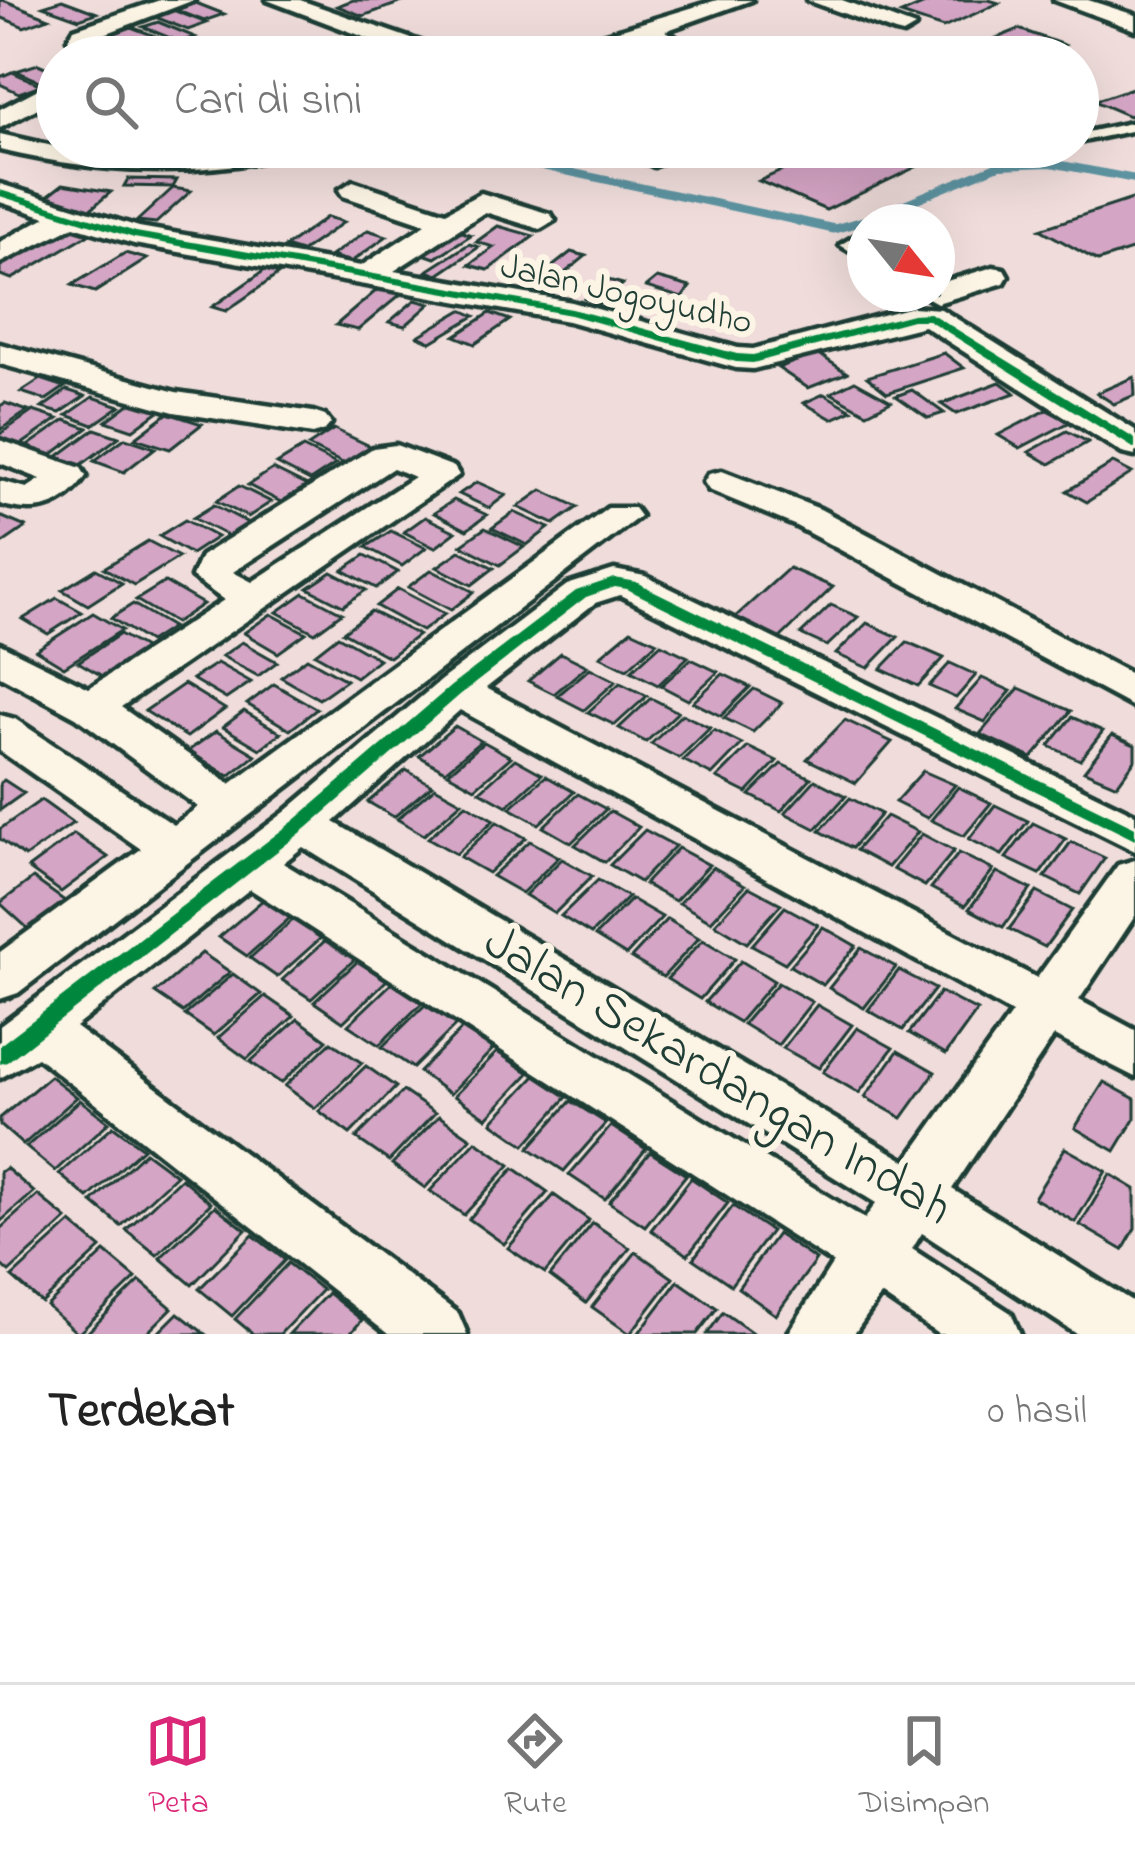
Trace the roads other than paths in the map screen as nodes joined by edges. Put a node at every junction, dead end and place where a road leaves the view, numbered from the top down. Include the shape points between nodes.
1 (183, 0) edge
2 (278, 0) edge
3 (741, 0) edge
4 (818, 0) edge
5 (1065, 0) edge
6 (1134, 23) edge
7 (903, 27) dead end
8 (644, 29) junction
9 (81, 36) edge
10 (380, 36) edge
11 (622, 36) edge
12 (657, 36) edge
13 (36, 99) edge
14 (0, 120) edge
15 (1135, 126) edge
16 (1099, 134) edge
17 (0, 142) edge
18 (36, 149) edge
19 (353, 190) dead end
20 (0, 193) edge
21 (68, 217) junction
22 (540, 220) dead end
23 (448, 222) junction
24 (0, 254) edge
25 (368, 275) junction
26 (993, 276) dead end
27 (955, 289) edge
28 (916, 312) edge
29 (946, 312) edge
30 (0, 354) edge
31 (313, 423) dead end
32 (1135, 445) edge
33 (0, 451) edge
34 (722, 482) dead end
35 (0, 492) edge
36 (621, 516) dead end
37 (252, 599) junction
38 (0, 658) edge
39 (456, 690) junction
40 (1135, 694) edge
41 (92, 707) junction
42 (0, 730) edge
43 (231, 808) junction
44 (301, 824) junction
45 (1135, 834) edge
46 (174, 848) junction
47 (248, 865) junction
48 (1135, 878) edge
49 (0, 979) edge
50 (1048, 1008) junction
51 (19, 1042) edge
52 (1135, 1055) edge
53 (917, 1198) junction
54 (872, 1256) junction
55 (436, 1334) edge
56 (819, 1334) edge
57 (989, 1334) edge
58 (1130, 1334) edge

1 - 9 street
2 - 10 street
3 - 8 street
4 - 7 street
5 - 6 street
8 - 11 street
8 - 12 street
13 - 14 street
15 - 16 lane
17 - 18 street
19 - 23 street
20 - 21 street, Jalan Jogoyudho
21 - 24 street
21 - 25 street, Jalan Jogoyudho
22 - 23 street via 482,202
23 - 25 street
25 - 28 street, Jalan Jogoyudho via 572,312 736,358
26 - 27 street, Jalan Jogoyudho
29 - 32 street
30 - 31 street via 174,402
33 - 35 street via 68,476 33,502
34 - 40 street via 807,517
36 - 43 street
37 - 37 street via 212,577 214,565 386,457 442,475
37 - 41 street
38 - 41 street
39 - 44 street
39 - 45 street via 581,594 597,585 631,585
39 - 50 street
41 - 43 street
42 - 46 street
43 - 46 street
44 - 47 street
44 - 53 street, Jalan Sekardangan Indah
46 - 49 street
47 - 51 street
47 - 54 street, Jalan Sekardangan Indah
48 - 50 street
50 - 52 street
50 - 53 street
51 - 55 street
53 - 54 street
53 - 58 street, Jalan Sekardangan Indah
54 - 56 street
54 - 57 street, Jalan Sekardangan Indah

